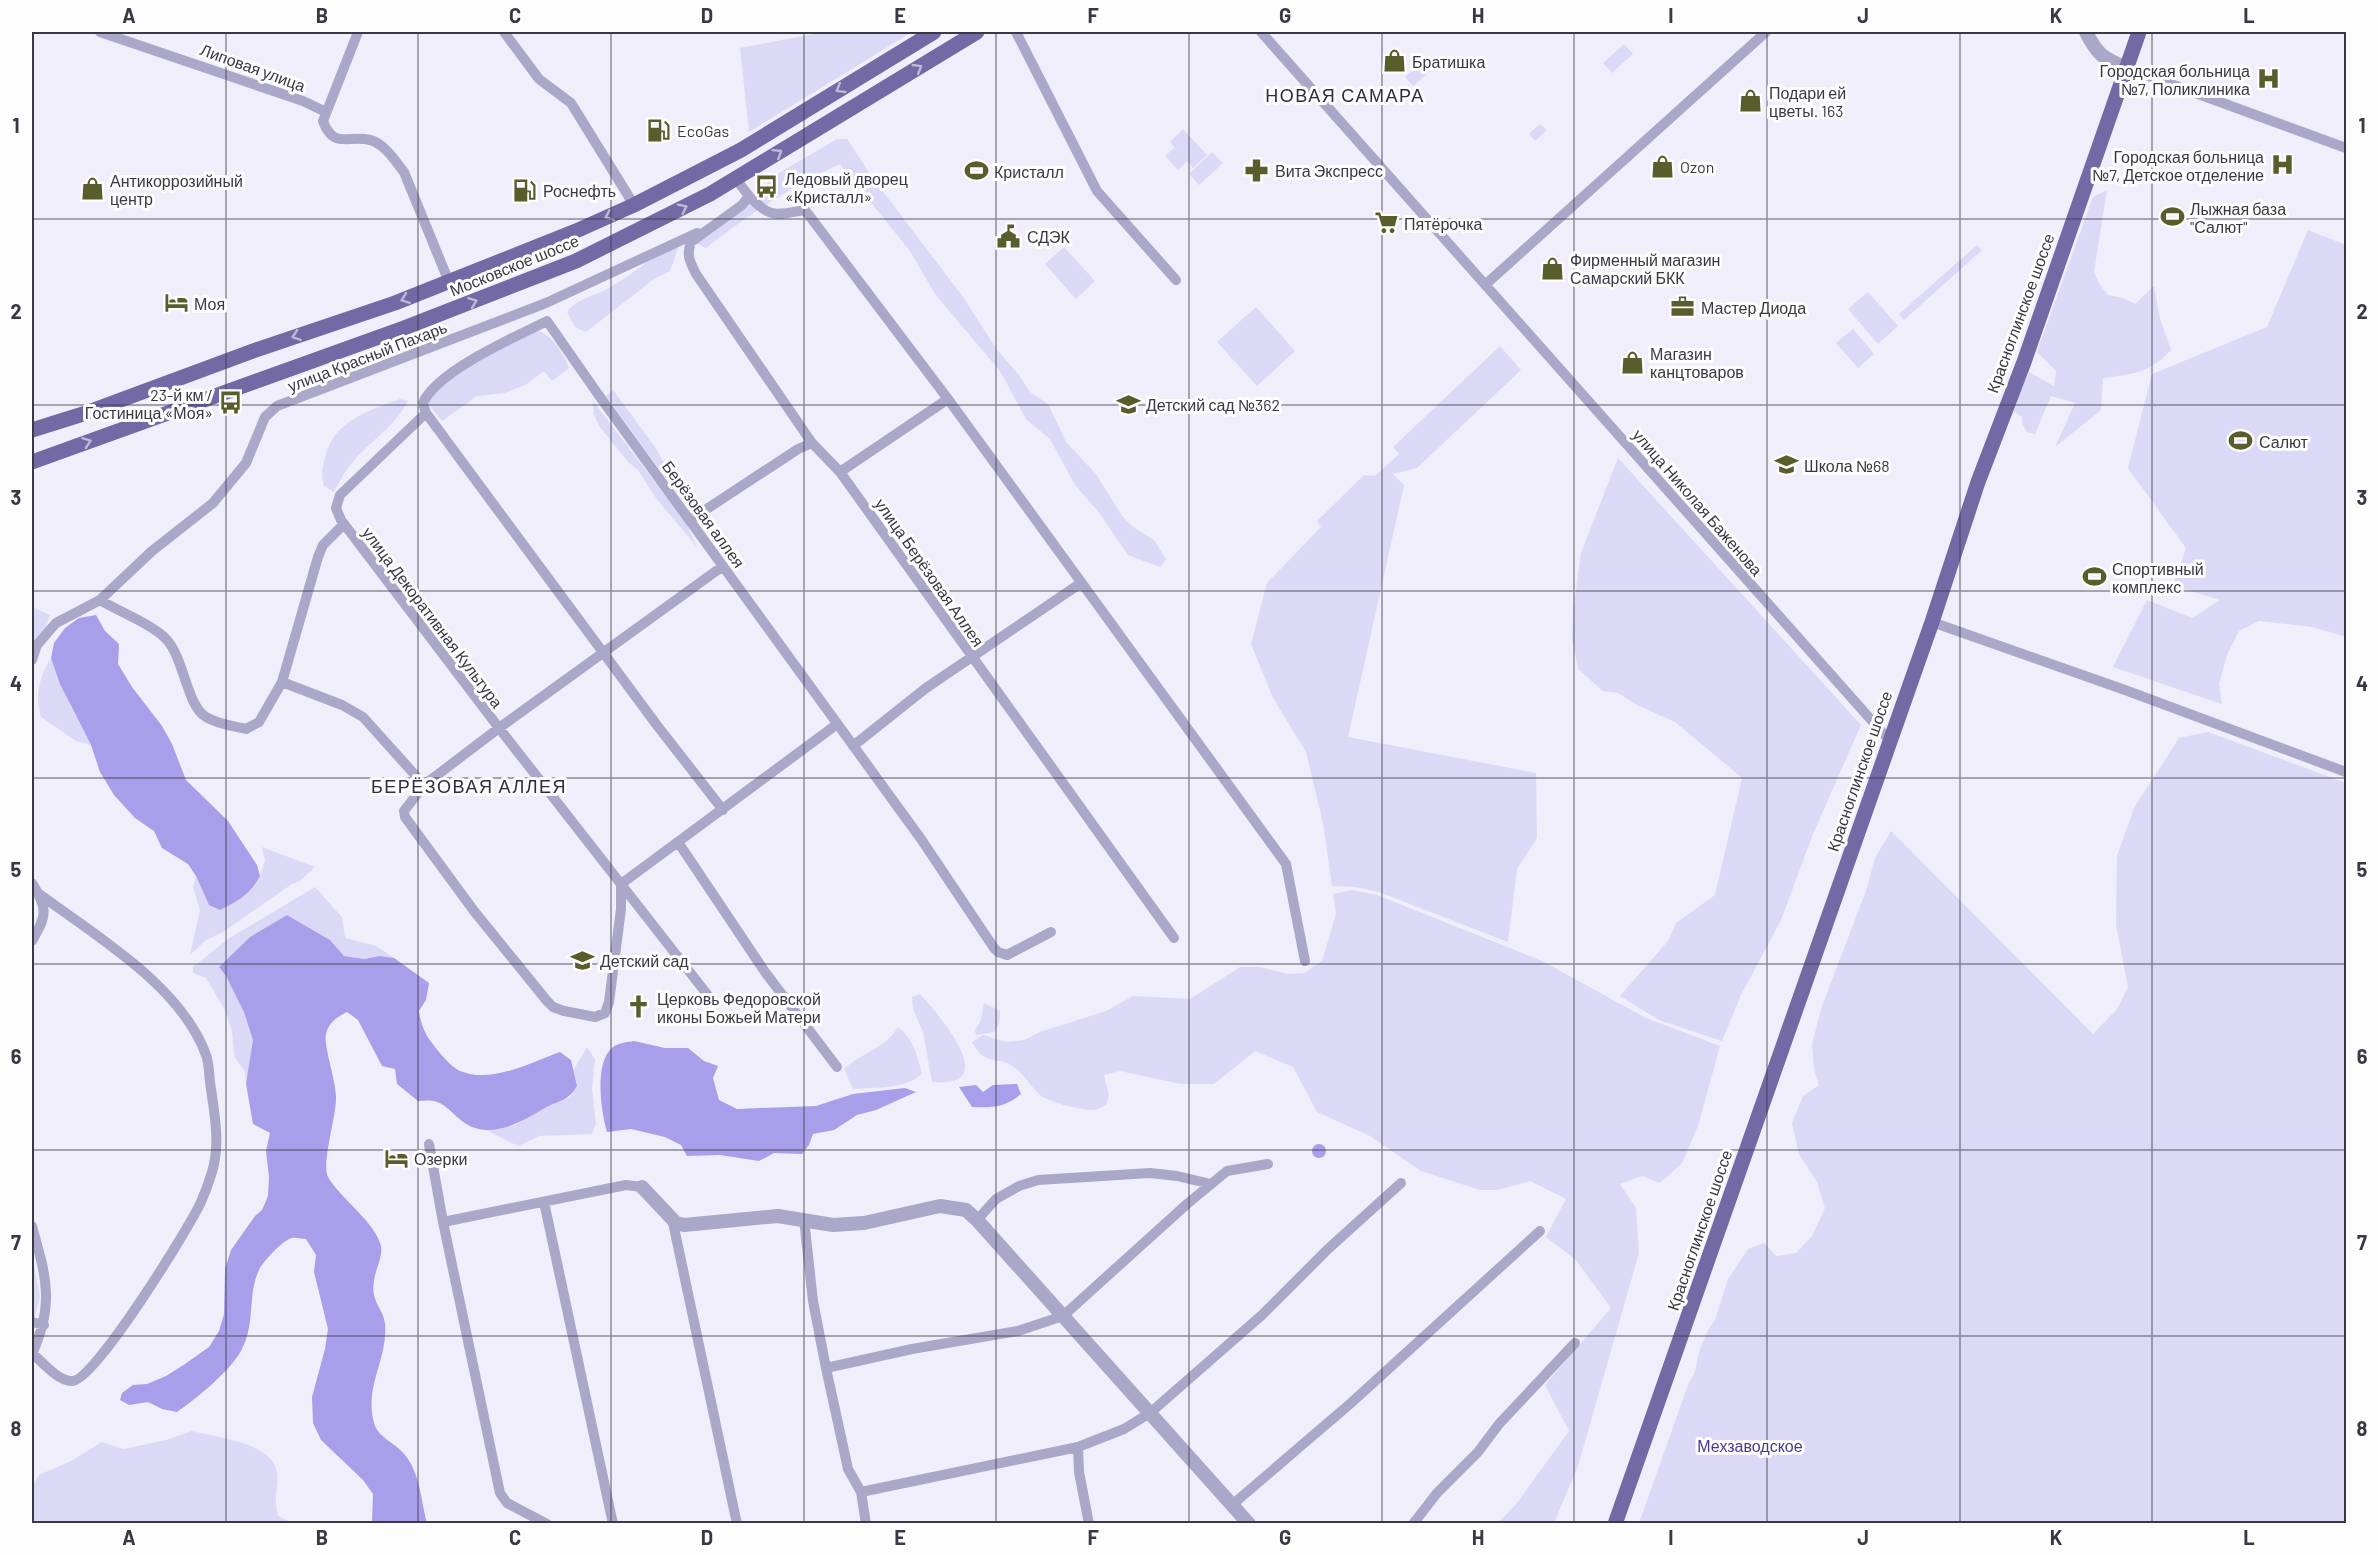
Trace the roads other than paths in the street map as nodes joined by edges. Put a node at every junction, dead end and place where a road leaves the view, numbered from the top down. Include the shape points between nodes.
1 (100, 32) edge
2 (358, 32) edge
3 (504, 32) edge
4 (934, 32) edge
5 (977, 32) edge
6 (1016, 32) edge
7 (1261, 32) edge
8 (1766, 32) edge
9 (2086, 32) edge
10 (2139, 32) edge
11 (2127, 68) junction
12 (324, 116) junction
13 (2346, 148) edge
14 (741, 150) junction
15 (753, 169) junction
16 (699, 172) junction
17 (736, 179) junction
18 (710, 194) junction
19 (750, 196) junction
20 (634, 205) junction
21 (711, 226) junction
22 (1176, 280) dead end
23 (449, 282) junction
24 (1485, 285) junction
25 (546, 303) junction
26 (548, 321) junction
27 (948, 399) junction
28 (426, 413) junction
29 (32, 430) edge
30 (812, 443) junction
31 (32, 462) edge
32 (840, 472) junction
33 (690, 520) junction
34 (344, 524) junction
35 (723, 566) junction
36 (1081, 583) junction
37 (100, 600) junction
38 (1932, 622) junction
39 (604, 652) junction
40 (972, 657) junction
41 (32, 660) edge
42 (282, 682) junction
43 (836, 724) junction
44 (499, 728) junction
45 (1889, 740) junction
46 (853, 746) junction
47 (2346, 772) edge
48 (424, 785) junction
49 (723, 810) junction
50 (678, 842) junction
51 (621, 884) junction
52 (35, 888) edge
53 (1051, 932) dead end
54 (1174, 938) dead end
55 (32, 941) edge
56 (1305, 961) dead end
57 (711, 998) dead end
58 (837, 1067) dead end
59 (429, 1144) dead end
60 (1268, 1164) dead end
61 (1401, 1183) dead end
62 (1211, 1184) junction
63 (642, 1187) joint
64 (544, 1202) junction
65 (672, 1218) junction
66 (804, 1219) junction
67 (977, 1220) junction
68 (442, 1222) junction
69 (32, 1226) edge
70 (1540, 1231) dead end
71 (1064, 1316) junction
72 (32, 1322) edge
73 (44, 1325) junction
74 (1575, 1343) dead end
75 (32, 1353) edge
76 (826, 1368) junction
77 (1150, 1413) junction
78 (1078, 1447) junction
79 (861, 1492) junction
80 (1232, 1505) junction
81 (547, 1524) edge
82 (613, 1524) edge
83 (736, 1524) edge
84 (866, 1524) edge
85 (1089, 1524) edge
86 (1249, 1524) edge
87 (1413, 1524) edge
88 (1615, 1524) edge

1 - 12 street, Липовая улица via 303,101
2 - 12 street
3 - 20 street via 539,79 571,103
4 -> 14 main road, Московское шоссе
15 -> 5 main road, Московское шоссе
6 - 22 street via 1097,191
7 - 24 street, улица Николая Баженова
8 - 24 street
9 - 11 street via 2105,60
10 - 11 main road, Красноглинское шоссе
11 - 13 street
11 - 38 main road, Красноглинское шоссе via 1978,482
12 - 23 street, Липовая улица via 331,136 340,140 371,140 404,172
14 - 15 main road
14 - 16 main road, Московское шоссе
15 - 17 main road, Московское шоссе
16 - 18 main road
16 - 20 main road, Московское шоссе
17 - 18 main road, Московское шоссе
17 - 19 street
31 -> 18 main road, Московское шоссе via 534,279
19 - 21 street
19 - 27 street via 763,211 781,214 805,210
20 -> 23 main road, Московское шоссе
21 - 25 street, улица Красный Пахарь
21 - 30 street, улица Берёзовая Аллея via 691,242 689,261
23 -> 29 main road, Московское шоссе
24 - 45 street, улица Николая Баженова
25 - 26 street
25 - 37 street, улица Красный Пахарь via 277,406 265,417 246,463 213,503 152,551
26 - 28 street via 447,376 427,393 423,403
26 - 33 street, Берёзовая аллея
27 - 32 street
27 - 36 street
28 - 34 street, улица Декоративная Культура via 340,495 336,508
28 - 39 street
30 - 32 street, улица Берёзовая Аллея
30 - 33 street
32 - 40 street, улица Берёзовая Аллея
33 - 35 street, Берёзовая аллея
34 - 42 street, улица Декоративная Культура via 323,545 318,557
34 - 44 street, улица Декоративная Культура
35 - 39 street
35 - 43 street, Берёзовая аллея
36 - 40 street
36 - 56 street via 1287,864
37 - 41 street, улица Красный Пахарь via 56,623 37,645
37 - 42 street, улица Декоративная Культура via 153,627 167,640 182,668 192,700 206,717 246,729 260,722
38 - 45 main road, Красноглинское шоссе
38 - 47 street
39 - 44 street
39 - 49 street
40 - 46 street
40 - 54 street, улица Берёзовая Аллея
42 - 48 street via 363,717
43 - 46 street, Берёзовая аллея
43 - 49 street
44 - 48 street
44 - 51 street, улица Декоративная Культура
45 - 88 main road, Красноглинское шоссе
46 - 53 street, Берёзовая аллея via 998,952 1014,953
48 - 51 street via 404,810 405,818 474,911 553,1007 596,1017 605,1013 621,909
49 - 50 street
50 - 51 street
50 - 58 street via 765,972
51 - 57 street, улица Декоративная Культура
52 - 55 street via 45,914
52 - 75 street via 155,981 175,1004 206,1056 217,1138 212,1170 184,1232 113,1341 80,1380 65,1380
59 - 68 street
60 - 62 street via 1227,1171
61 - 77 street via 1262,1315
62 - 67 street via 1150,1173 1038,1180 996,1199
62 - 71 street
63 - 64 street via 626,1185
63 - 65 street
64 - 68 street
64 - 82 street
65 - 66 street via 694,1226 778,1216
65 - 83 street
66 - 67 street via 833,1225 864,1223 940,1206 966,1210
66 - 76 street via 813,1301
67 - 71 street
68 - 81 street via 500,1493 507,1503
69 - 73 street via 46,1280
70 - 80 street
71 - 76 street via 1018,1330
71 - 77 street
72 - 73 street
73 - 75 street
74 - 87 street
76 - 79 street via 848,1469
77 - 78 street via 1124,1430
77 - 80 street
78 - 79 street
78 - 85 street
79 - 84 street
80 - 86 street

